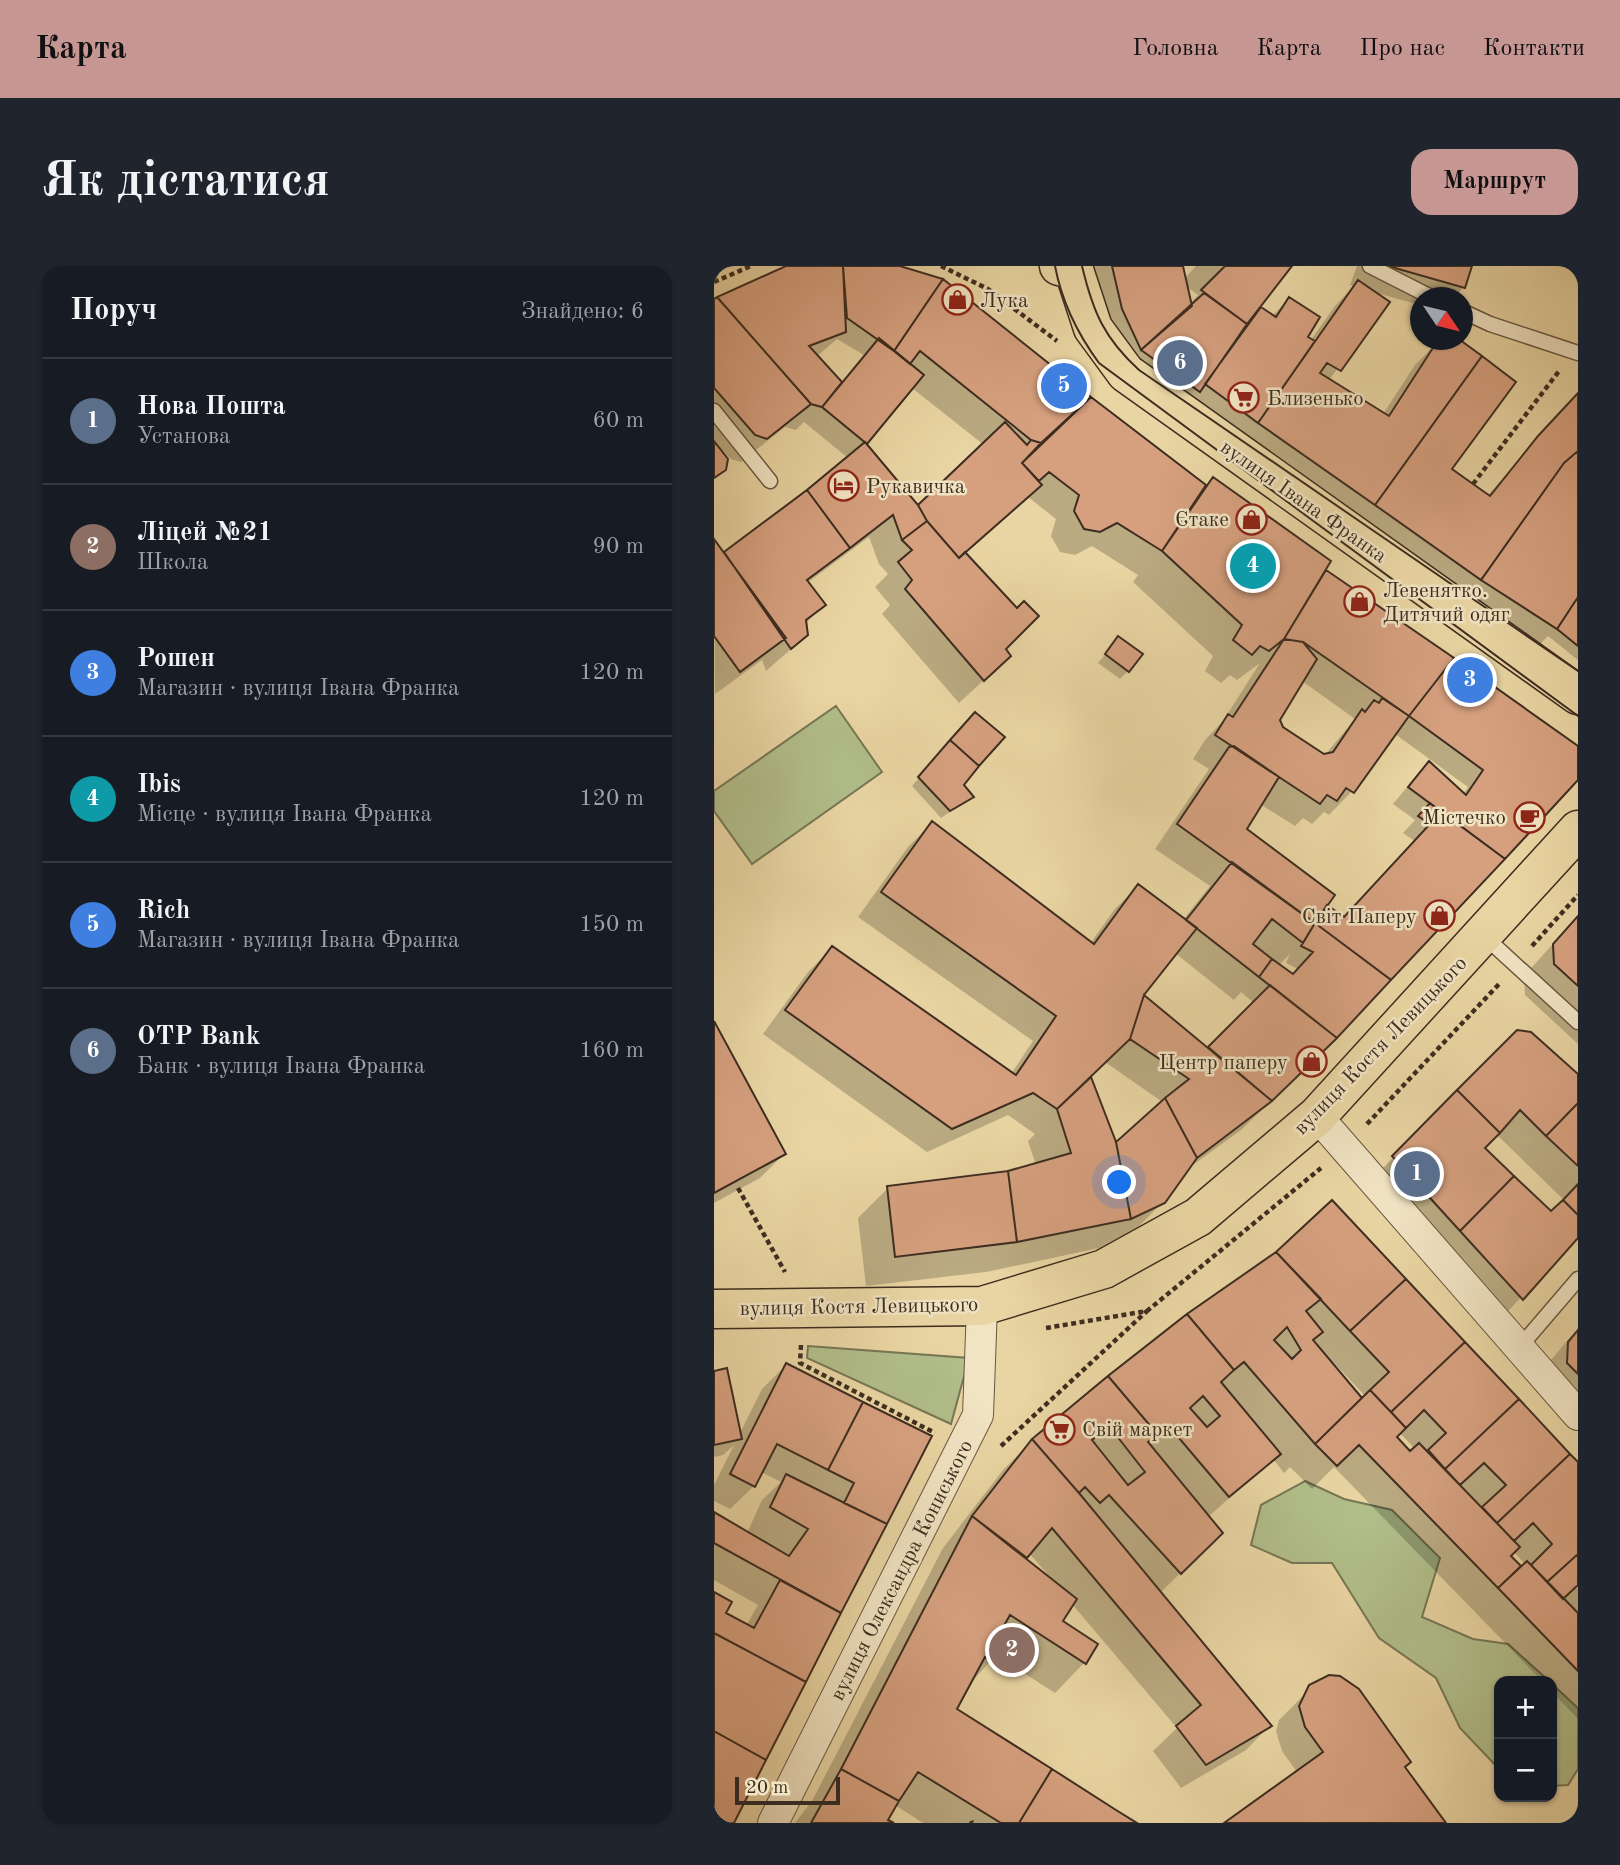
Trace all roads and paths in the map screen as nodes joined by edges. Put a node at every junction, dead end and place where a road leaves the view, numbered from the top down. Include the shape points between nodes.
1 (751, 266) edge
2 (1370, 266) edge
3 (1067, 268) edge
4 (714, 282) edge
5 (1411, 287) edge
6 (1473, 316) edge
7 (1576, 353) edge
8 (714, 411) edge
9 (770, 481) dead end
10 (1473, 484) dead end
11 (1578, 695) edge
12 (1578, 830) edge
13 (1578, 895) edge
14 (1483, 936) junction
15 (1531, 947) dead end
16 (1502, 981) dead end
17 (1578, 1022) edge
18 (1317, 1116) junction
19 (1359, 1133) dead end
20 (738, 1188) dead end
21 (787, 1276) junction
22 (796, 1276) dead end
23 (775, 1277) dead end
24 (1578, 1279) edge
25 (982, 1306) junction
26 (714, 1309) edge
27 (1147, 1311) dead end
28 (801, 1338) dead end
29 (1518, 1349) junction
30 (1578, 1415) edge
31 (944, 1438) dead end
32 (995, 1451) dead end
33 (773, 1823) edge

1 - 4 path
2 - 5 lane
3 - 11 main road, вулиця Івана Франка via 1093,328 1126,373
6 - 7 lane
7 - 10 path
8 - 9 lane
12 - 14 main road, вулиця Костя Левицького
13 - 15 path
14 - 17 lane
14 - 18 main road, вулиця Костя Левицького
16 - 19 path
18 - 25 main road, вулиця Костя Левицького via 1198,1217 1104,1269
18 - 29 street
20 - 21 path
21 - 22 path
21 - 23 path
24 - 29 lane
25 - 26 main road, вулиця Костя Левицького
25 - 33 street, вулиця Олександра Кониського via 978,1415
27 - 32 path
28 - 31 path via 800,1363
29 - 30 street

